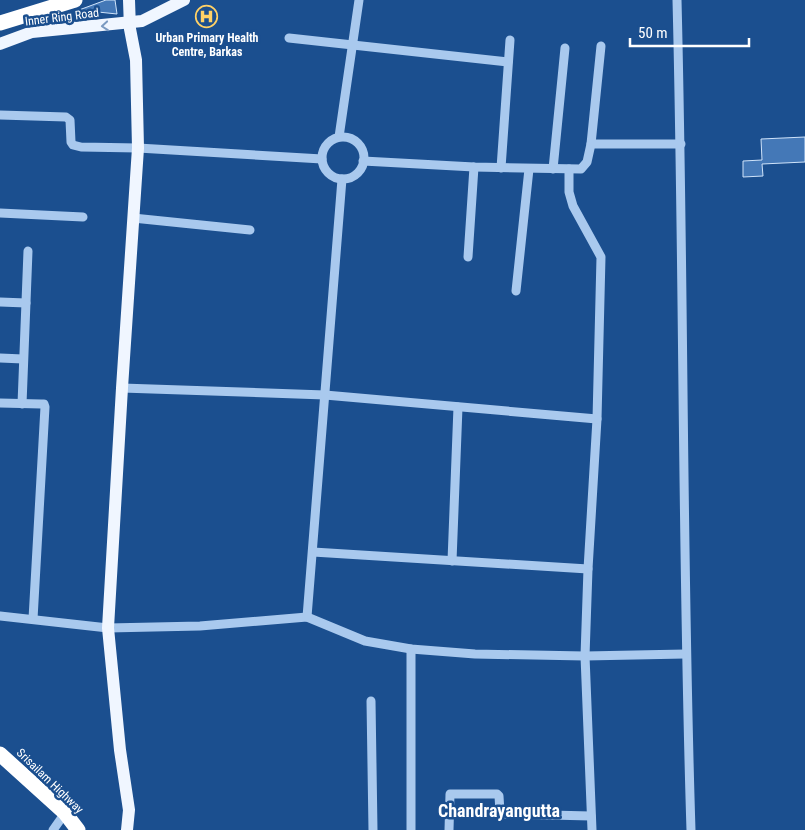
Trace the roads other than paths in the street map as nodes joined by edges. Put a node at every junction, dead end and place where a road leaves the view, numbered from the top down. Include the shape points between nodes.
1 (75, 0) edge
2 (129, 0) edge
3 (184, 0) edge
4 (359, 0) edge
5 (677, 0) edge
6 (0, 23) edge
7 (130, 23) junction
8 (289, 38) dead end
9 (510, 40) dead end
10 (0, 44) edge
11 (352, 46) junction
12 (601, 46) dead end
13 (565, 48) dead end
14 (508, 62) junction
15 (0, 115) edge
16 (339, 137) junction
17 (591, 144) junction
18 (681, 144) junction
19 (138, 148) junction
20 (322, 159) junction
21 (363, 161) junction
22 (474, 167) junction
23 (501, 168) junction
24 (530, 169) junction
25 (553, 169) junction
26 (569, 169) junction
27 (342, 179) junction
28 (0, 213) edge
29 (83, 217) dead end
30 (133, 218) junction
31 (250, 230) dead end
32 (28, 251) dead end
33 (468, 257) dead end
34 (516, 291) dead end
35 (0, 302) edge
36 (26, 303) junction
37 (0, 358) edge
38 (23, 359) junction
39 (122, 388) junction
40 (325, 395) junction
41 (0, 403) edge
42 (22, 404) junction
43 (458, 407) junction
44 (597, 419) junction
45 (313, 552) junction
46 (452, 561) junction
47 (588, 570) junction
48 (0, 616) edge
49 (307, 617) junction
50 (33, 619) junction
51 (108, 628) junction
52 (411, 649) junction
53 (685, 654) junction
54 (585, 656) junction
55 (372, 701) dead end
56 (0, 754) edge
57 (65, 813) junction
58 (592, 816) junction
59 (53, 830) edge
60 (78, 830) edge
61 (127, 830) edge
62 (373, 830) edge
63 (411, 830) edge
64 (449, 830) edge
65 (592, 830) edge
66 (691, 830) edge

1 - 6 highway
2 - 7 main road
3 - 7 main road, Inner Ring Road via 142,21
4 - 11 street
5 - 18 street
7 -> 10 main road, Inner Ring Road via 32,32
7 - 19 main road via 136,60
8 - 11 street
9 - 14 street
11 - 14 street
11 - 16 street
12 - 17 street
13 - 25 street
14 - 23 street
15 - 19 street via 66,117 70,120 74,145
16 - 20 street via 325,147
16 - 21 street via 357,143
17 - 18 street
17 - 26 street via 584,167
18 - 53 street
19 - 20 street
19 - 30 main road
20 - 27 street via 330,174
21 - 22 street
21 - 27 street via 358,172
22 - 23 street
22 - 33 street
23 - 24 street
24 - 25 street
24 - 34 street
25 - 26 street
26 - 44 street via 573,206 601,257
27 - 40 street
28 - 29 street
30 - 31 street
30 - 39 main road
32 - 36 street
35 - 36 street
36 - 38 street
37 - 38 street
38 - 42 street
39 - 40 street
39 - 51 main road
40 - 43 street
40 - 45 street
41 - 42 street
42 - 50 street via 44,404 45,407
43 - 44 street
43 - 46 street
44 - 47 street
45 - 46 street
45 - 49 street
46 - 47 street
47 - 54 street
48 - 50 street
49 - 51 street via 200,626
49 - 52 street via 365,641
50 - 51 street
51 - 61 main road via 128,810
52 - 54 street
52 - 63 street
53 - 54 street
53 - 66 street
54 - 58 street
55 - 62 street
56 - 57 highway, Srisailam Highway
57 - 59 street
57 - 60 highway, Srisailam Highway
58 - 64 street via 504,814 500,812 497,794 450,794
58 - 65 street

